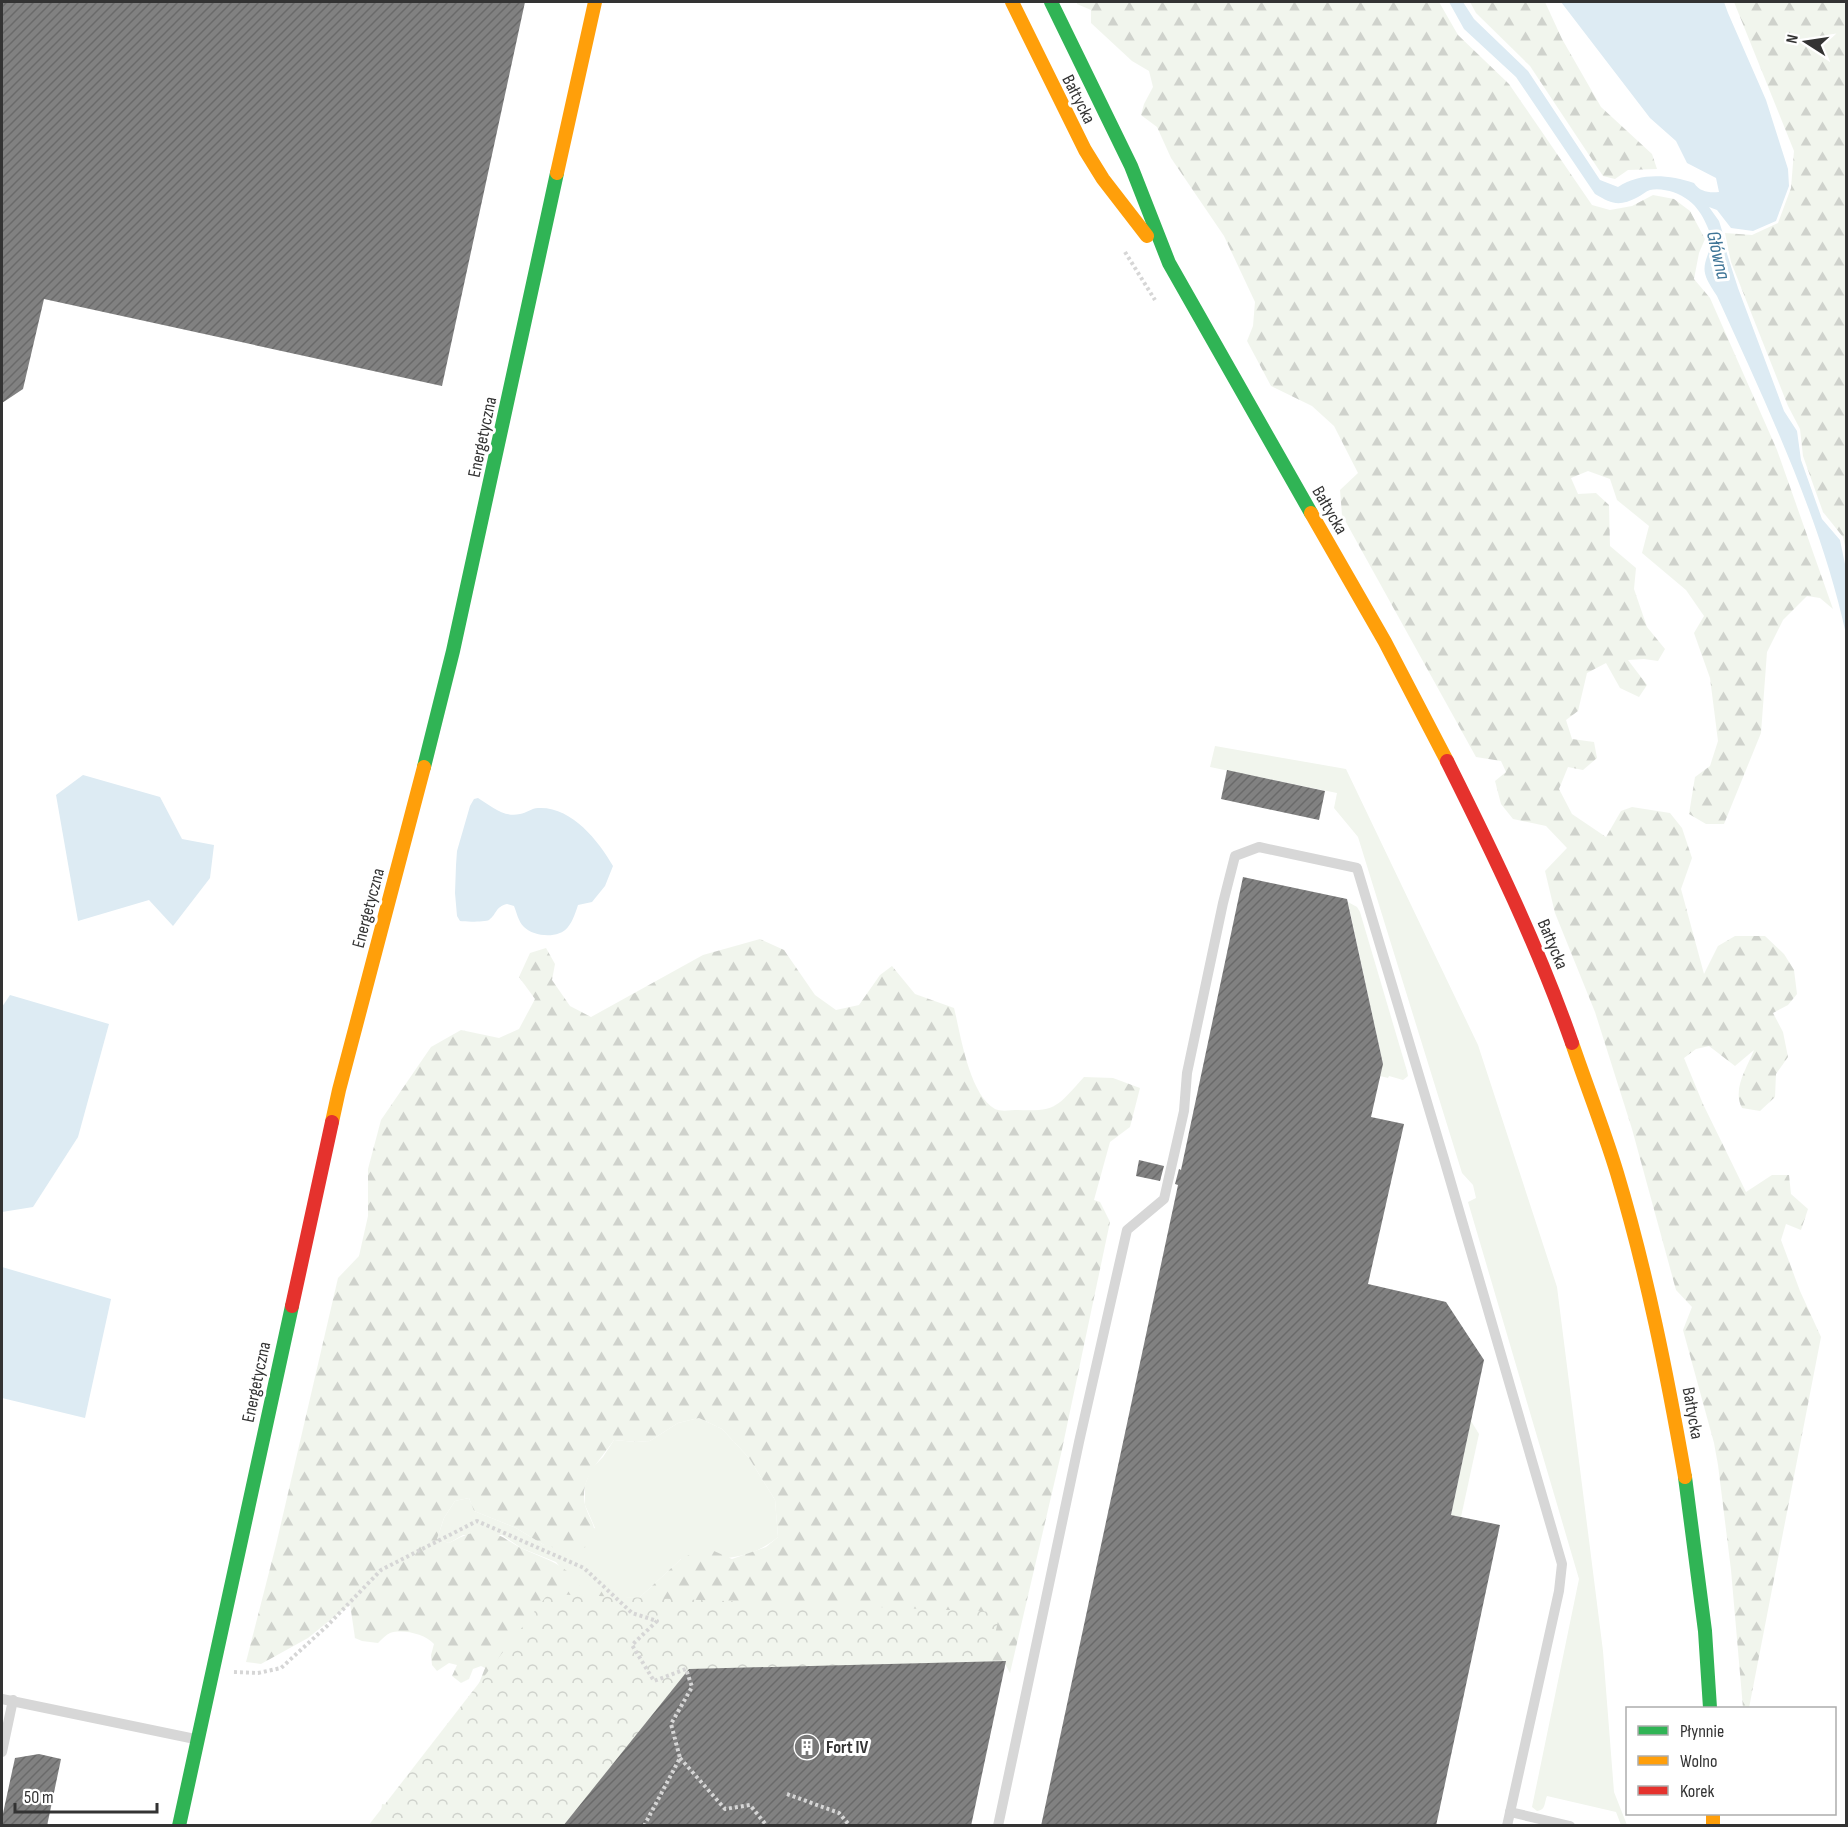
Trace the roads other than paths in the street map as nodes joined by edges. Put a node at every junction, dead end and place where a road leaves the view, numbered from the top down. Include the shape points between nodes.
1 (595, 2) edge
2 (1012, 2) edge
3 (1051, 2) edge
4 (1169, 263) junction
5 (2, 1698) edge
6 (13, 1701) junction
7 (1710, 1707) edge
8 (198, 1740) junction
9 (2, 1752) edge
10 (1510, 1812) junction
11 (179, 1826) edge
12 (998, 1826) edge
13 (1507, 1826) edge
14 (1570, 1826) edge

1 - 8 main road, Energetyczna via 453,651 339,1090
2 - 4 main road, Bałtycka via 1103,179
3 - 4 main road, Bałtycka via 1131,166
4 - 7 main road, Bałtycka via 1421,710 1500,868 1563,1017 1617,1173 1666,1367 1690,1502
5 - 6 lane
6 - 8 lane
6 - 9 lane
8 - 11 main road, Energetyczna
10 - 12 lane via 1560,1591 1562,1564 1357,868 1258,847 1235,856 1187,1073 1184,1112 1164,1199 1127,1230
10 - 13 lane
10 - 14 lane

